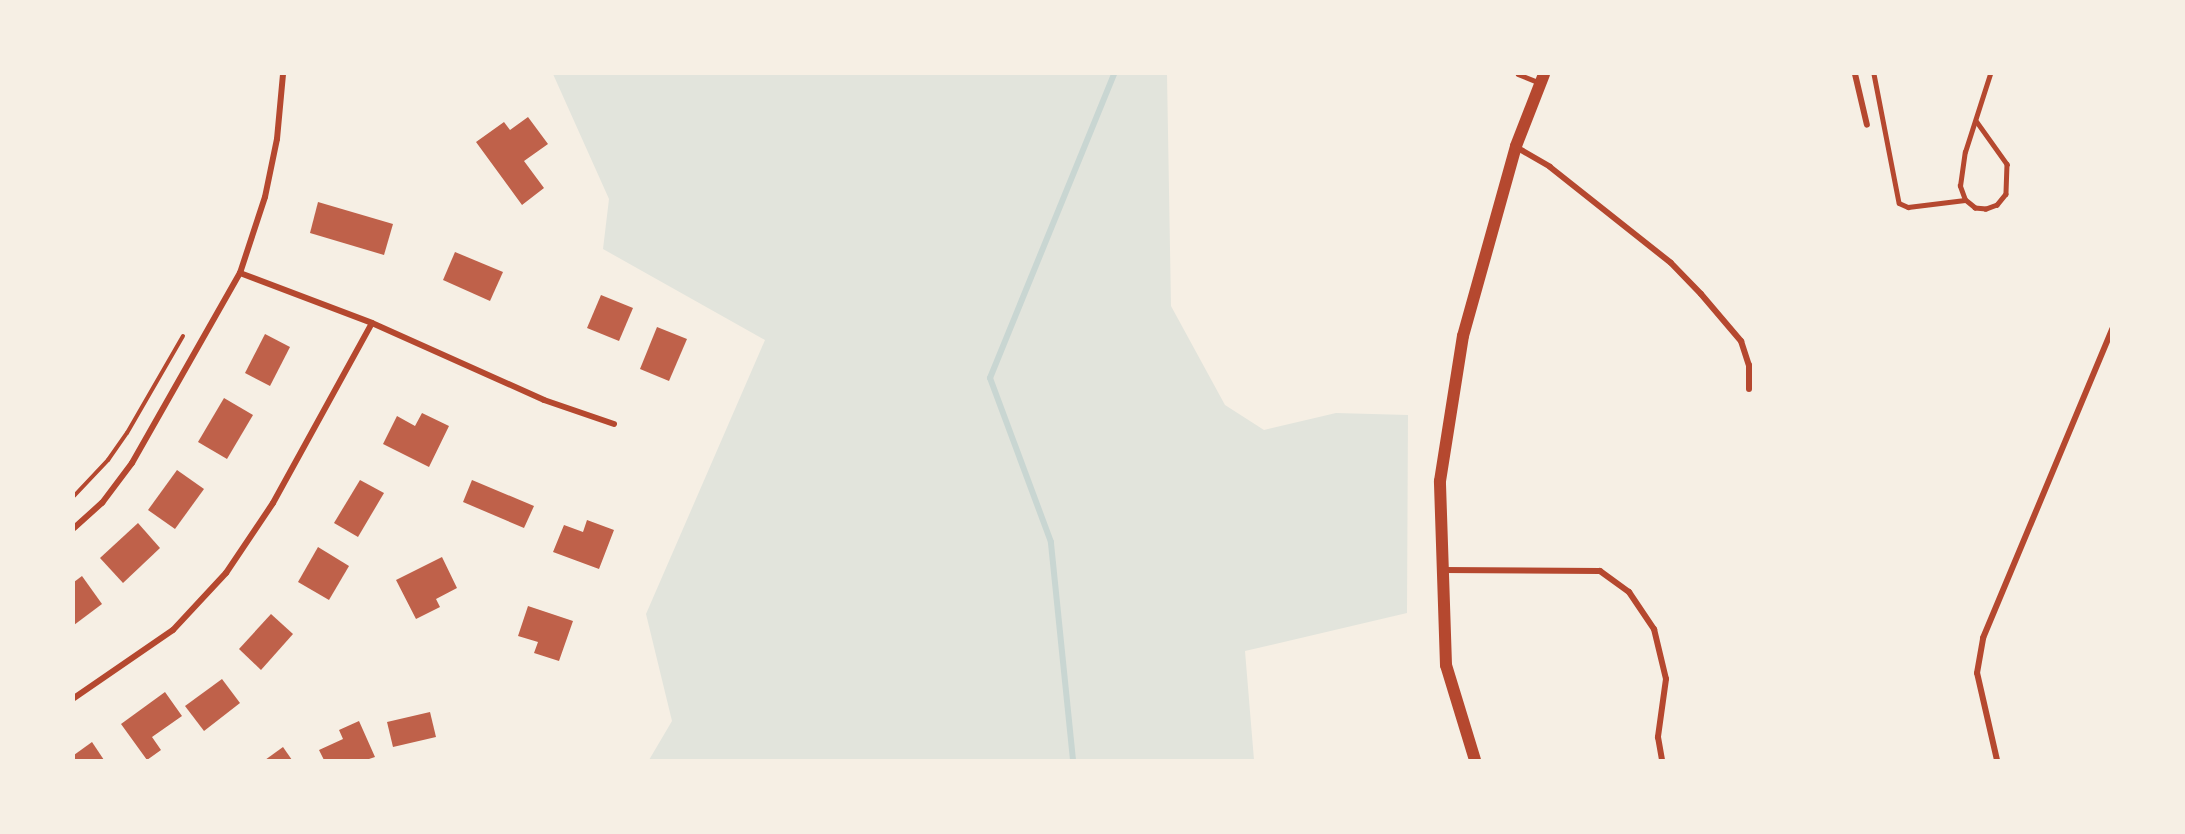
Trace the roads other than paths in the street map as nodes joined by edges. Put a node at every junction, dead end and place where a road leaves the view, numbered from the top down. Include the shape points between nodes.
1 (283, 74) edge
2 (1518, 74) edge
3 (1855, 74) edge
4 (1874, 74) edge
5 (1990, 74) edge
6 (1542, 78) edge
7 (1977, 122) junction
8 (1867, 125) dead end
9 (1516, 146) junction
10 (1965, 200) junction
11 (240, 273) junction
12 (372, 323) junction
13 (2112, 329) edge
14 (1749, 389) dead end
15 (614, 424) dead end
16 (74, 528) edge
17 (1443, 570) junction
18 (74, 698) edge
19 (1475, 760) edge
20 (1662, 760) edge
21 (1997, 760) edge

1 - 11 street via 277,139 265,197
2 - 6 lane
3 - 8 street
4 - 10 lane via 1899,203 1908,207
5 - 7 lane
6 - 9 main road
7 - 10 lane via 1965,152 1960,186
7 - 10 lane via 2007,164 2006,194 1997,205 1986,208 1975,208
9 - 14 street via 1550,167 1671,263 1701,294 1741,341 1749,365
9 - 17 main road via 1463,336 1440,481
11 - 12 street
11 - 16 street via 132,463 102,503
12 - 15 street via 544,400
12 - 18 street via 273,503 226,573 173,630
13 - 21 street via 1983,638 1977,673
17 - 19 main road via 1446,665
17 - 20 street via 1600,571 1629,592 1654,629 1666,679 1658,737

